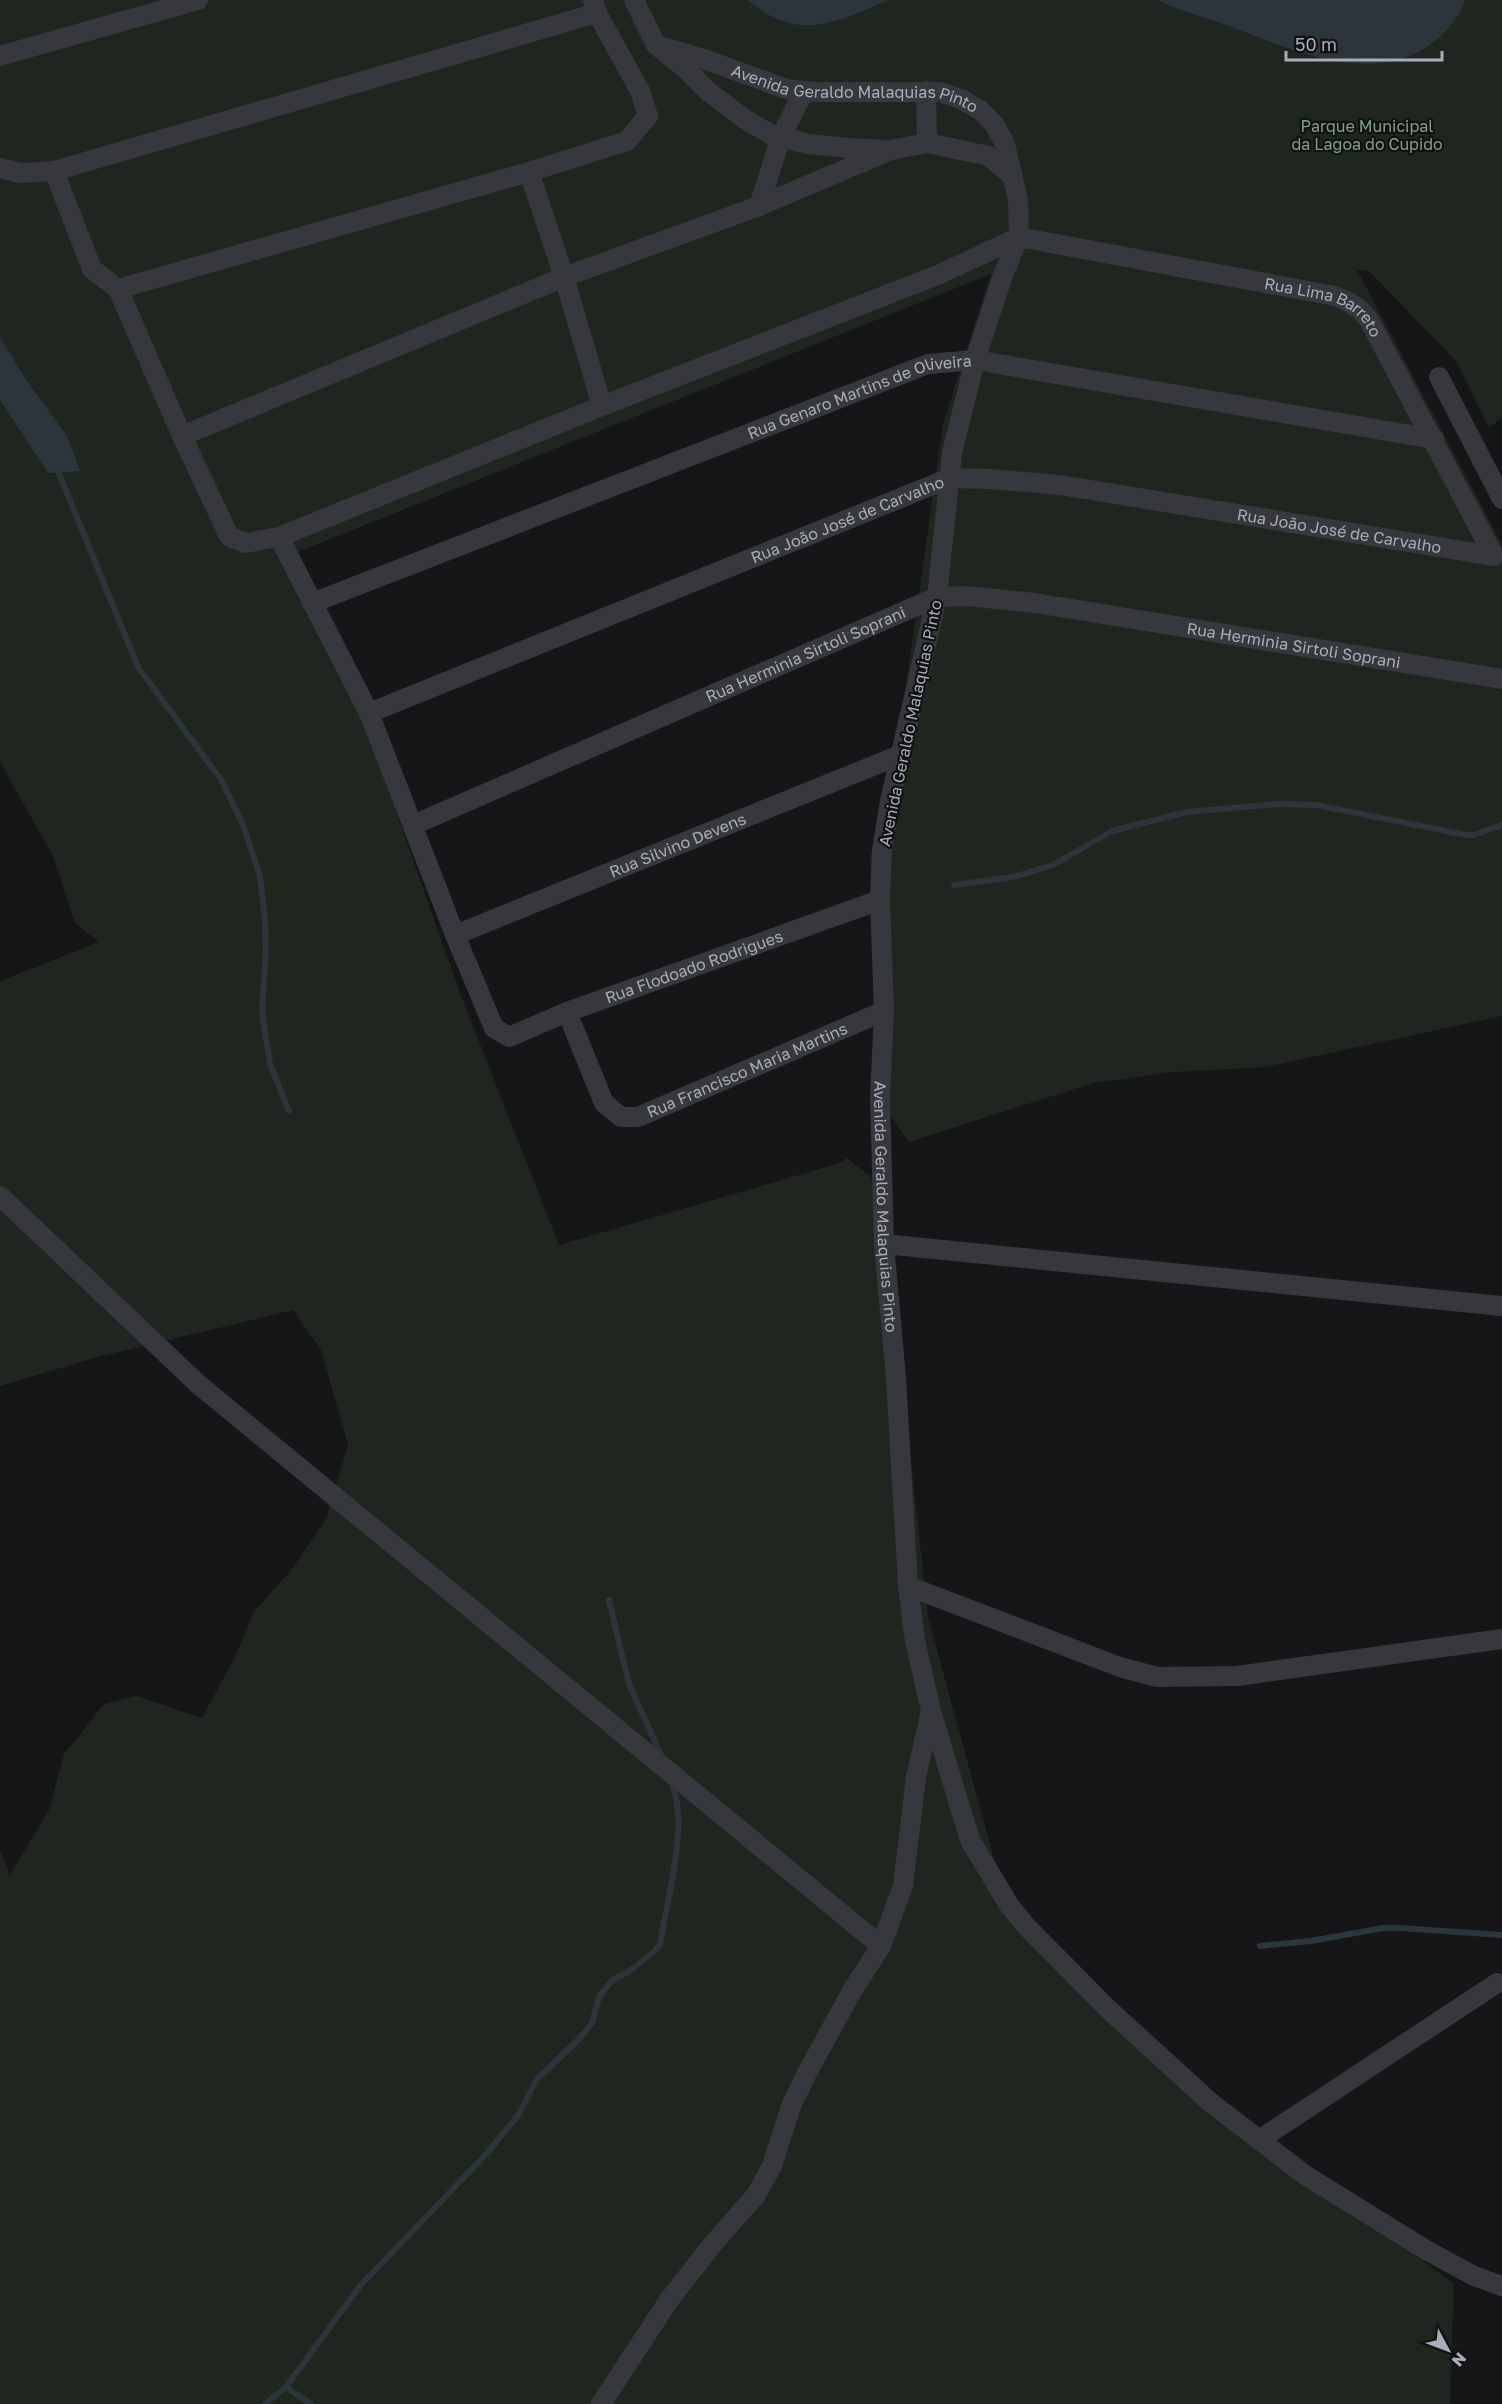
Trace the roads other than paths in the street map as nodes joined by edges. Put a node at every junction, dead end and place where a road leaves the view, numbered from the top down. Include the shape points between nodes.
1 (198, 0) edge
2 (634, 0) edge
3 (595, 7) edge
4 (656, 45) junction
5 (0, 56) edge
6 (804, 91) junction
7 (926, 91) junction
8 (781, 137) junction
9 (927, 143) junction
10 (891, 150) junction
11 (0, 168) edge
12 (54, 171) junction
13 (529, 172) junction
14 (1013, 177) junction
15 (759, 206) junction
16 (1019, 237) junction
17 (564, 277) junction
18 (118, 289) junction
19 (975, 360) junction
20 (1439, 377) dead end
21 (602, 406) junction
22 (182, 436) junction
23 (1434, 439) junction
24 (950, 478) junction
25 (1502, 498) edge
26 (279, 537) junction
27 (1498, 554) edge
28 (938, 597) junction
29 (312, 603) junction
30 (1502, 679) edge
31 (369, 712) junction
32 (900, 755) junction
33 (413, 825) junction
34 (880, 900) junction
35 (455, 935) junction
36 (884, 1011) junction
37 (567, 1012) junction
38 (0, 1196) edge
39 (884, 1244) junction
40 (1502, 1306) edge
41 (908, 1586) junction
42 (1502, 1639) edge
43 (931, 1711) junction
44 (881, 1946) junction
45 (1497, 1983) dead end
46 (1260, 2140) junction
47 (1502, 2286) edge
48 (601, 2404) edge

1 - 5 street
2 - 4 street, Avenida Geraldo Malaquias Pinto
3 - 12 street
3 - 13 street via 640,91 648,116 627,141
4 - 6 street, Avenida Geraldo Malaquias Pinto via 786,89
4 - 8 street, Avenida Geraldo Malaquias Pinto via 746,120
6 - 7 street, Avenida Geraldo Malaquias Pinto
6 - 8 street
7 - 9 street
7 - 14 street, Avenida Geraldo Malaquias Pinto via 961,99 980,110 1005,144
8 - 10 street, Avenida Geraldo Malaquias Pinto via 808,144
8 - 15 street
9 - 10 street, Avenida Geraldo Malaquias Pinto
9 - 14 street, Avenida Geraldo Malaquias Pinto via 989,156
10 - 15 street
11 - 12 street via 20,173
12 - 18 street via 92,269
13 - 17 street
13 - 18 street
14 - 16 street, Avenida Geraldo Malaquias Pinto
15 - 17 street
16 - 19 street, Avenida Geraldo Malaquias Pinto
16 - 21 street via 940,274
16 - 23 street, Rua Lima Barreto via 1351,302 1369,320
17 - 21 street
17 - 22 street
18 - 22 street
19 - 23 street, Rua Genaro Martins de Oliveira
19 - 24 street, Avenida Geraldo Malaquias Pinto via 952,453
19 - 29 street, Rua Genaro Martins de Oliveira via 928,364
20 - 25 street
21 - 26 street
22 - 26 street via 229,536 245,543
23 - 27 street, Rua Lima Barreto
24 - 27 street, Rua João José de Carvalho via 1060,485
24 - 28 street, Avenida Geraldo Malaquias Pinto
24 - 31 street, Rua João José de Carvalho
26 - 29 street
28 - 30 street, Rua Herminia Sirtoli Soprani via 1035,603
28 - 32 street, Avenida Geraldo Malaquias Pinto
28 - 33 street, Rua Herminia Sirtoli Soprani
29 - 31 street
31 - 33 street
32 - 34 street, Avenida Geraldo Malaquias Pinto via 882,850
32 - 35 street, Rua Silvino Devens
33 - 35 street
34 - 36 street, Avenida Geraldo Malaquias Pinto
34 - 37 street, Rua Flodoado Rodrigues
35 - 37 street, Rua Flodoado Rodrigues via 494,1029 509,1037
36 - 37 street, Rua Francisco Maria Martins via 628,1118 604,1103
36 - 39 street, Avenida Geraldo Malaquias Pinto via 880,1098
38 - 44 street via 198,1384
39 - 40 street
39 - 41 street, Avenida Geraldo Malaquias Pinto
41 - 42 street via 1120,1667 1157,1677 1237,1676
41 - 43 street, Avenida Geraldo Malaquias Pinto via 915,1641
43 - 44 street via 916,1776 903,1886
43 - 46 street, Avenida Geraldo Malaquias Pinto via 970,1840 1009,1905 1107,2008 1210,2102
44 - 48 street via 807,2073 791,2106 772,2166 756,2195 669,2300
45 - 46 street
46 - 47 street, Avenida Geraldo Malaquias Pinto via 1305,2175 1426,2250

